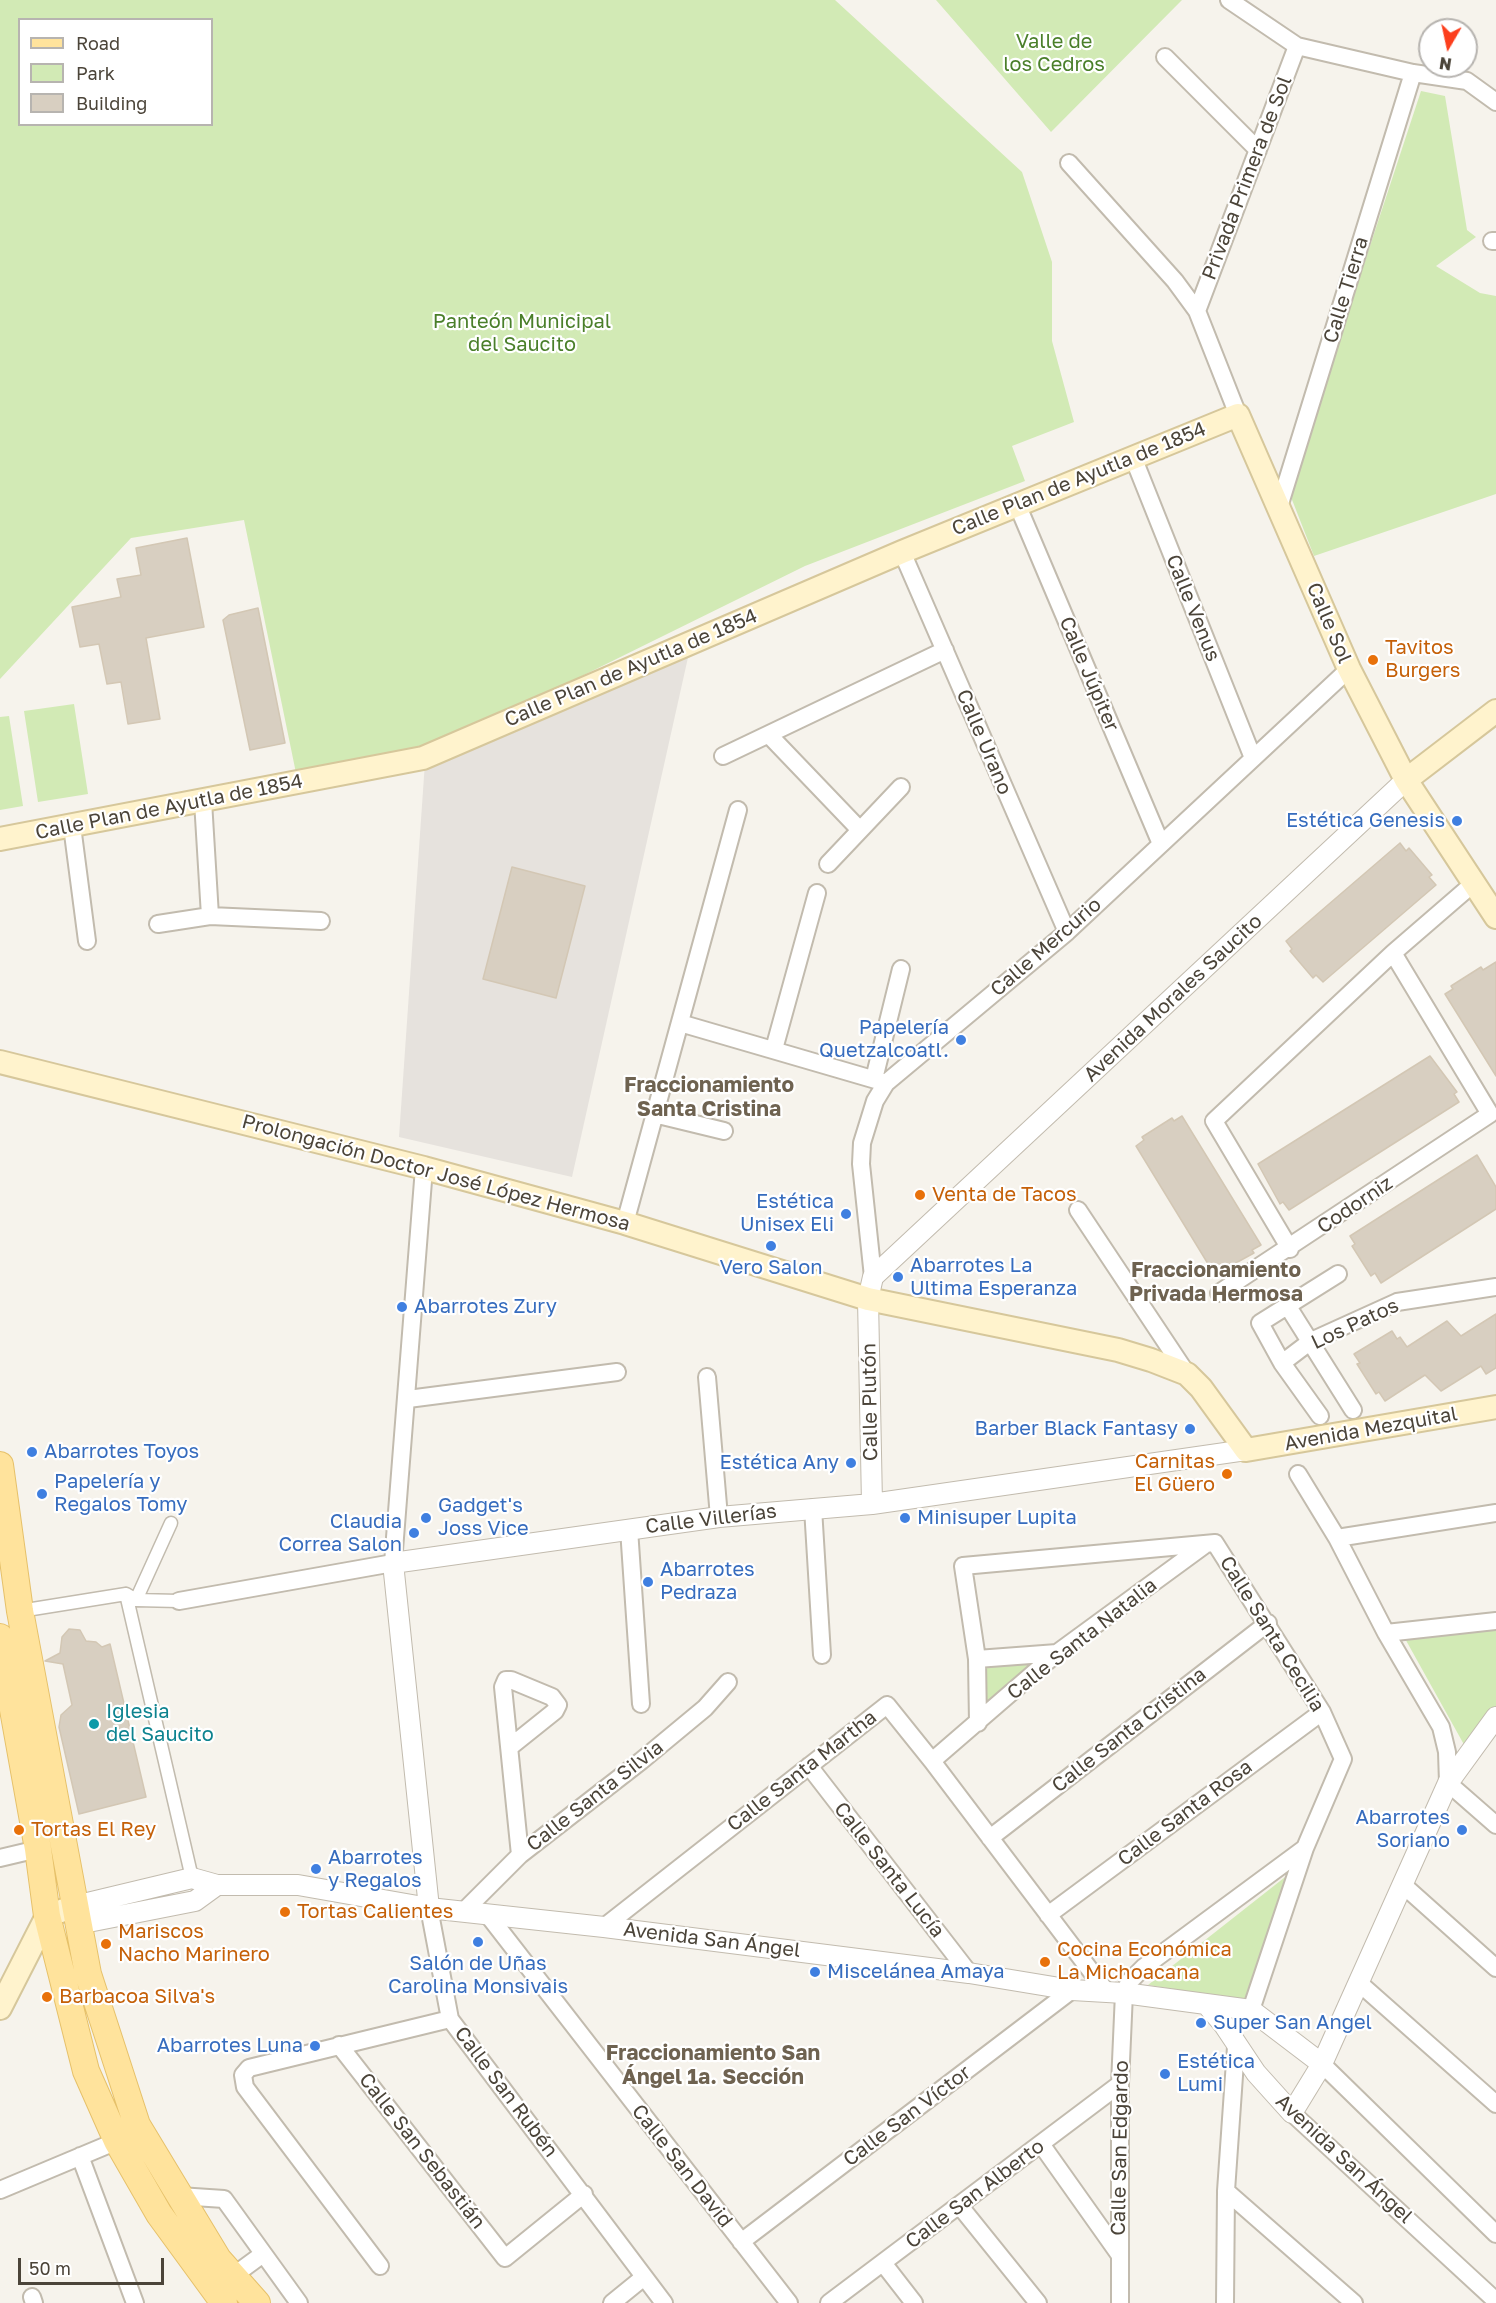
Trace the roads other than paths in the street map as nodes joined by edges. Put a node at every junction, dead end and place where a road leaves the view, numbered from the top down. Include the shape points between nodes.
1 (1229, 0) edge
2 (1297, 46) junction
3 (1165, 57) dead end
4 (1413, 73) junction
5 (1496, 102) edge
6 (1258, 150) junction
7 (1069, 163) dead end
8 (1197, 311) junction
9 (1238, 415) junction
10 (1133, 457) junction
11 (1017, 504) junction
12 (1279, 507) junction
13 (902, 552) junction
14 (945, 650) junction
15 (1349, 669) junction
16 (1496, 711) edge
17 (769, 735) junction
18 (723, 756) dead end
19 (1253, 758) junction
20 (1406, 780) junction
21 (901, 788) dead end
22 (203, 801) junction
23 (738, 810) dead end
24 (72, 826) junction
25 (860, 830) junction
26 (0, 839) edge
27 (1161, 844) junction
28 (828, 864) dead end
29 (1474, 883) junction
30 (817, 892) dead end
31 (210, 916) junction
32 (1496, 917) edge
33 (321, 921) dead end
34 (158, 924) dead end
35 (1067, 932) junction
36 (87, 941) dead end
37 (1393, 953) junction
38 (901, 969) dead end
39 (680, 1023) junction
40 (774, 1049) junction
41 (0, 1062) edge
42 (880, 1081) junction
43 (654, 1114) junction
44 (724, 1131) dead end
45 (424, 1168) junction
46 (1078, 1210) dead end
47 (625, 1222) junction
48 (1290, 1249) junction
49 (1338, 1275) dead end
50 (873, 1277) junction
51 (1496, 1287) edge
52 (1219, 1293) dead end
53 (868, 1299) junction
54 (1287, 1305) junction
55 (1311, 1341) junction
56 (1282, 1364) junction
57 (617, 1371) dead end
58 (1187, 1374) junction
59 (707, 1377) dead end
60 (408, 1399) junction
61 (1496, 1407) edge
62 (1353, 1410) dead end
63 (1320, 1416) dead end
64 (1246, 1450) junction
65 (0, 1465) edge
66 (1298, 1474) dead end
67 (872, 1504) junction
68 (813, 1508) junction
69 (1496, 1513) edge
70 (719, 1517) junction
71 (171, 1523) dead end
72 (629, 1529) junction
73 (1337, 1538) junction
74 (1207, 1544) junction
75 (393, 1563) junction
76 (131, 1597) junction
77 (179, 1601) joint
78 (20, 1611) junction
79 (1496, 1621) edge
80 (1268, 1623) junction
81 (1386, 1633) junction
82 (0, 1637) edge
83 (1057, 1653) junction
84 (822, 1655) dead end
85 (977, 1659) junction
86 (728, 1682) dead end
87 (641, 1704) dead end
88 (1322, 1712) junction
89 (1496, 1717) edge
90 (978, 1723) junction
91 (510, 1747) dead end
92 (932, 1761) junction
93 (809, 1766) junction
94 (1448, 1783) junction
95 (1496, 1826) edge
96 (990, 1838) junction
97 (1305, 1848) junction
98 (38, 1849) junction
99 (520, 1855) junction
100 (0, 1858) edge
101 (192, 1878) junction
102 (1402, 1884) junction
103 (217, 1885) junction
104 (429, 1908) junction
105 (463, 1912) junction
106 (76, 1915) junction
107 (1048, 1915) junction
108 (488, 1916) junction
109 (604, 1927) junction
110 (45, 1931) junction
111 (1496, 1968) edge
112 (969, 1973) junction
113 (1358, 1982) junction
114 (1072, 1990) junction
115 (1115, 1992) junction
116 (1207, 2005) junction
117 (0, 2008) edge
118 (1251, 2010) junction
119 (450, 2019) junction
120 (339, 2045) junction
121 (1236, 2047) junction
122 (1322, 2064) junction
123 (1120, 2084) junction
124 (1496, 2104) edge
125 (1292, 2113) junction
126 (117, 2141) junction
127 (1041, 2144) junction
128 (80, 2156) junction
129 (0, 2190) edge
130 (1226, 2191) junction
131 (584, 2194) junction
132 (179, 2196) junction
133 (959, 2205) junction
134 (1496, 2234) edge
135 (741, 2242) junction
136 (263, 2254) junction
137 (1119, 2254) junction
138 (883, 2263) junction
139 (380, 2266) dead end
140 (233, 2276) junction
141 (644, 2277) junction
142 (1496, 2301) edge
143 (135, 2303) edge
144 (224, 2303) edge
145 (257, 2303) edge
146 (299, 2303) edge
147 (612, 2303) edge
148 (664, 2303) edge
149 (789, 2303) edge
150 (829, 2303) edge
151 (914, 2303) edge
152 (1038, 2303) edge
153 (1120, 2303) edge
154 (1225, 2303) edge
155 (1354, 2303) edge

1 - 2 street
2 - 4 street
2 - 6 street, Privada Primera de Sol
3 - 6 street
4 - 5 street via 1467,81
4 - 12 street, Calle Tierra
6 - 8 street, Privada Primera de Sol
7 - 8 street, Calle Sol
8 - 9 street, Calle Sol
9 - 10 main road, Calle Plan de Ayutla de 1854
9 - 12 main road, Calle Sol
10 - 11 main road, Calle Plan de Ayutla de 1854
10 - 19 street, Calle Venus
11 - 13 main road, Calle Plan de Ayutla de 1854
11 - 27 street, Calle Júpiter
12 - 15 main road, Calle Sol
13 - 14 street, Calle Urano
13 - 22 main road, Calle Plan de Ayutla de 1854 via 423,758
14 - 17 street
14 - 35 street, Calle Urano
15 - 19 street, Calle Mercurio
15 - 20 main road, Calle Sol
16 - 20 main road, Avenida Morales Saucito
17 - 18 street
17 - 25 street
19 - 27 street, Calle Mercurio
20 - 29 main road, Calle Sol
20 - 50 street, Avenida Morales Saucito
21 - 25 street
22 - 24 main road, Calle Plan de Ayutla de 1854
22 - 31 street
23 - 39 street
24 - 26 main road, Calle Plan de Ayutla de 1854
24 - 36 street
25 - 28 street
27 - 35 street, Calle Mercurio
29 - 32 main road, Calle Sol
29 - 37 street
30 - 40 street
31 - 33 street
31 - 34 street
35 - 42 street, Calle Mercurio
37 - 48 street via 1214,1122
37 - 48 street, Codorniz via 1490,1114
38 - 42 street
39 - 40 street
39 - 43 street
40 - 42 street
41 - 45 main road, Prolongación Doctor José López Hermosa
42 - 50 street, Calle Mercurio via 862,1143 861,1164
43 - 44 street
43 - 47 street
45 - 47 main road, Prolongación Doctor José López Hermosa
45 - 60 street
46 - 58 street
47 - 53 main road, Prolongación Doctor José López Hermosa
48 - 52 street, Codorniz
49 - 54 street
50 - 53 street
51 - 55 street, Los Patos via 1396,1302
53 - 58 main road, Prolongación Doctor José López Hermosa via 1118,1350
53 - 67 street, Calle Plutón
54 - 55 street
54 - 56 street via 1260,1323
55 - 56 street, Los Patos
55 - 62 street
56 - 63 street
57 - 60 street
58 - 64 main road
59 - 70 street
60 - 75 street
61 - 64 main road, Avenida Mezquital
64 - 67 street, Calle Villerías
65 - 78 main road
66 - 73 street
67 - 68 street, Calle Villerías
68 - 70 street, Calle Villerías
68 - 84 street
69 - 73 street
70 - 72 street, Calle Villerías
71 - 76 street
72 - 75 street, Calle Villerías
72 - 87 street
73 - 81 street
74 - 80 street, Calle Santa Cecilia via 1215,1543
74 - 83 street, Calle Santa Natalia
74 - 85 street, Calle Santa Cecilia via 963,1566
75 - 77 street, Calle Villerías
75 - 104 street, Calle San Rubén
76 - 77 street
76 - 78 street
76 - 101 street
78 - 106 main road
79 - 81 street
80 - 88 street, Calle Santa Cecilia
80 - 96 street, Calle Santa Cristina
81 - 94 street via 1440,1727 1447,1752
82 - 98 main road
83 - 85 street
83 - 90 street, Calle Santa Natalia
85 - 90 street, Calle Santa Cecilia
86 - 99 street, Calle Santa Silvia via 705,1708
88 - 97 street, Calle Santa Cecilia via 1343,1759
88 - 107 street, Calle Santa Rosa
89 - 94 street
90 - 92 street, Calle Santa Natalia
91 - 99 street
92 - 93 street, Calle Santa Martha via 887,1705
92 - 96 street, Calle Santa Martha
93 - 109 street, Calle Santa Martha
93 - 112 street, Calle Santa Lucía
94 - 95 street
94 - 102 street
96 - 107 street, Calle Santa Martha
97 - 115 street
97 - 118 street, Calle Santa Cecilia
98 - 100 street
98 - 110 main road
99 - 105 street, Calle Santa Silvia
101 - 103 street, Avenida San Ángel
101 - 106 street, Avenida San Ángel
102 - 111 street
102 - 113 street
103 - 104 street, Avenida San Ángel via 298,1885
103 - 106 street, Avenida San Ángel via 195,1901
104 - 105 street, Avenida San Ángel
104 - 119 street, Calle San Rubén
105 - 108 street, Avenida San Ángel
106 - 110 main road, Avenida San Ángel
106 - 132 main road via 88,1974 137,2125
107 - 115 street, Calle Santa Martha
108 - 109 street, Avenida San Ángel
108 - 135 street, Calle San David
109 - 112 street, Avenida San Ángel
110 - 117 main road
110 - 126 main road via 86,2071
112 - 114 street, Avenida San Ángel
113 - 122 street
113 - 124 street
114 - 115 street, Avenida San Ángel
114 - 135 street, Calle San Víctor
115 - 116 street, Avenida San Ángel
115 - 123 street, Calle San Edgardo
116 - 118 street, Avenida San Ángel
116 - 121 street, Avenida San Ángel
118 - 122 street
119 - 120 street
119 - 131 street, Calle San Rubén
120 - 131 street, Calle San Sebastián via 505,2258
120 - 139 street via 249,2068 243,2075 245,2087
121 - 125 street, Avenida San Ángel
121 - 130 street
122 - 125 street
122 - 134 street
123 - 127 street, Calle San Alberto
123 - 137 street, Calle San Edgardo
125 - 142 street, Avenida San Ángel
126 - 128 street
126 - 144 main road via 159,2214
127 - 133 street, Calle San Alberto
127 - 137 street
128 - 129 street
128 - 143 street
130 - 154 street
130 - 155 street
131 - 141 street, Calle San Rubén
132 - 136 street via 224,2199
132 - 140 main road
133 - 138 street, Calle San Alberto
133 - 152 street
135 - 149 street, Calle San David
136 - 140 street
136 - 146 street
137 - 153 street, Calle San Edgardo
138 - 150 street, Calle San Alberto
138 - 151 street
140 - 145 main road
141 - 147 street
141 - 148 street, Calle San Rubén

